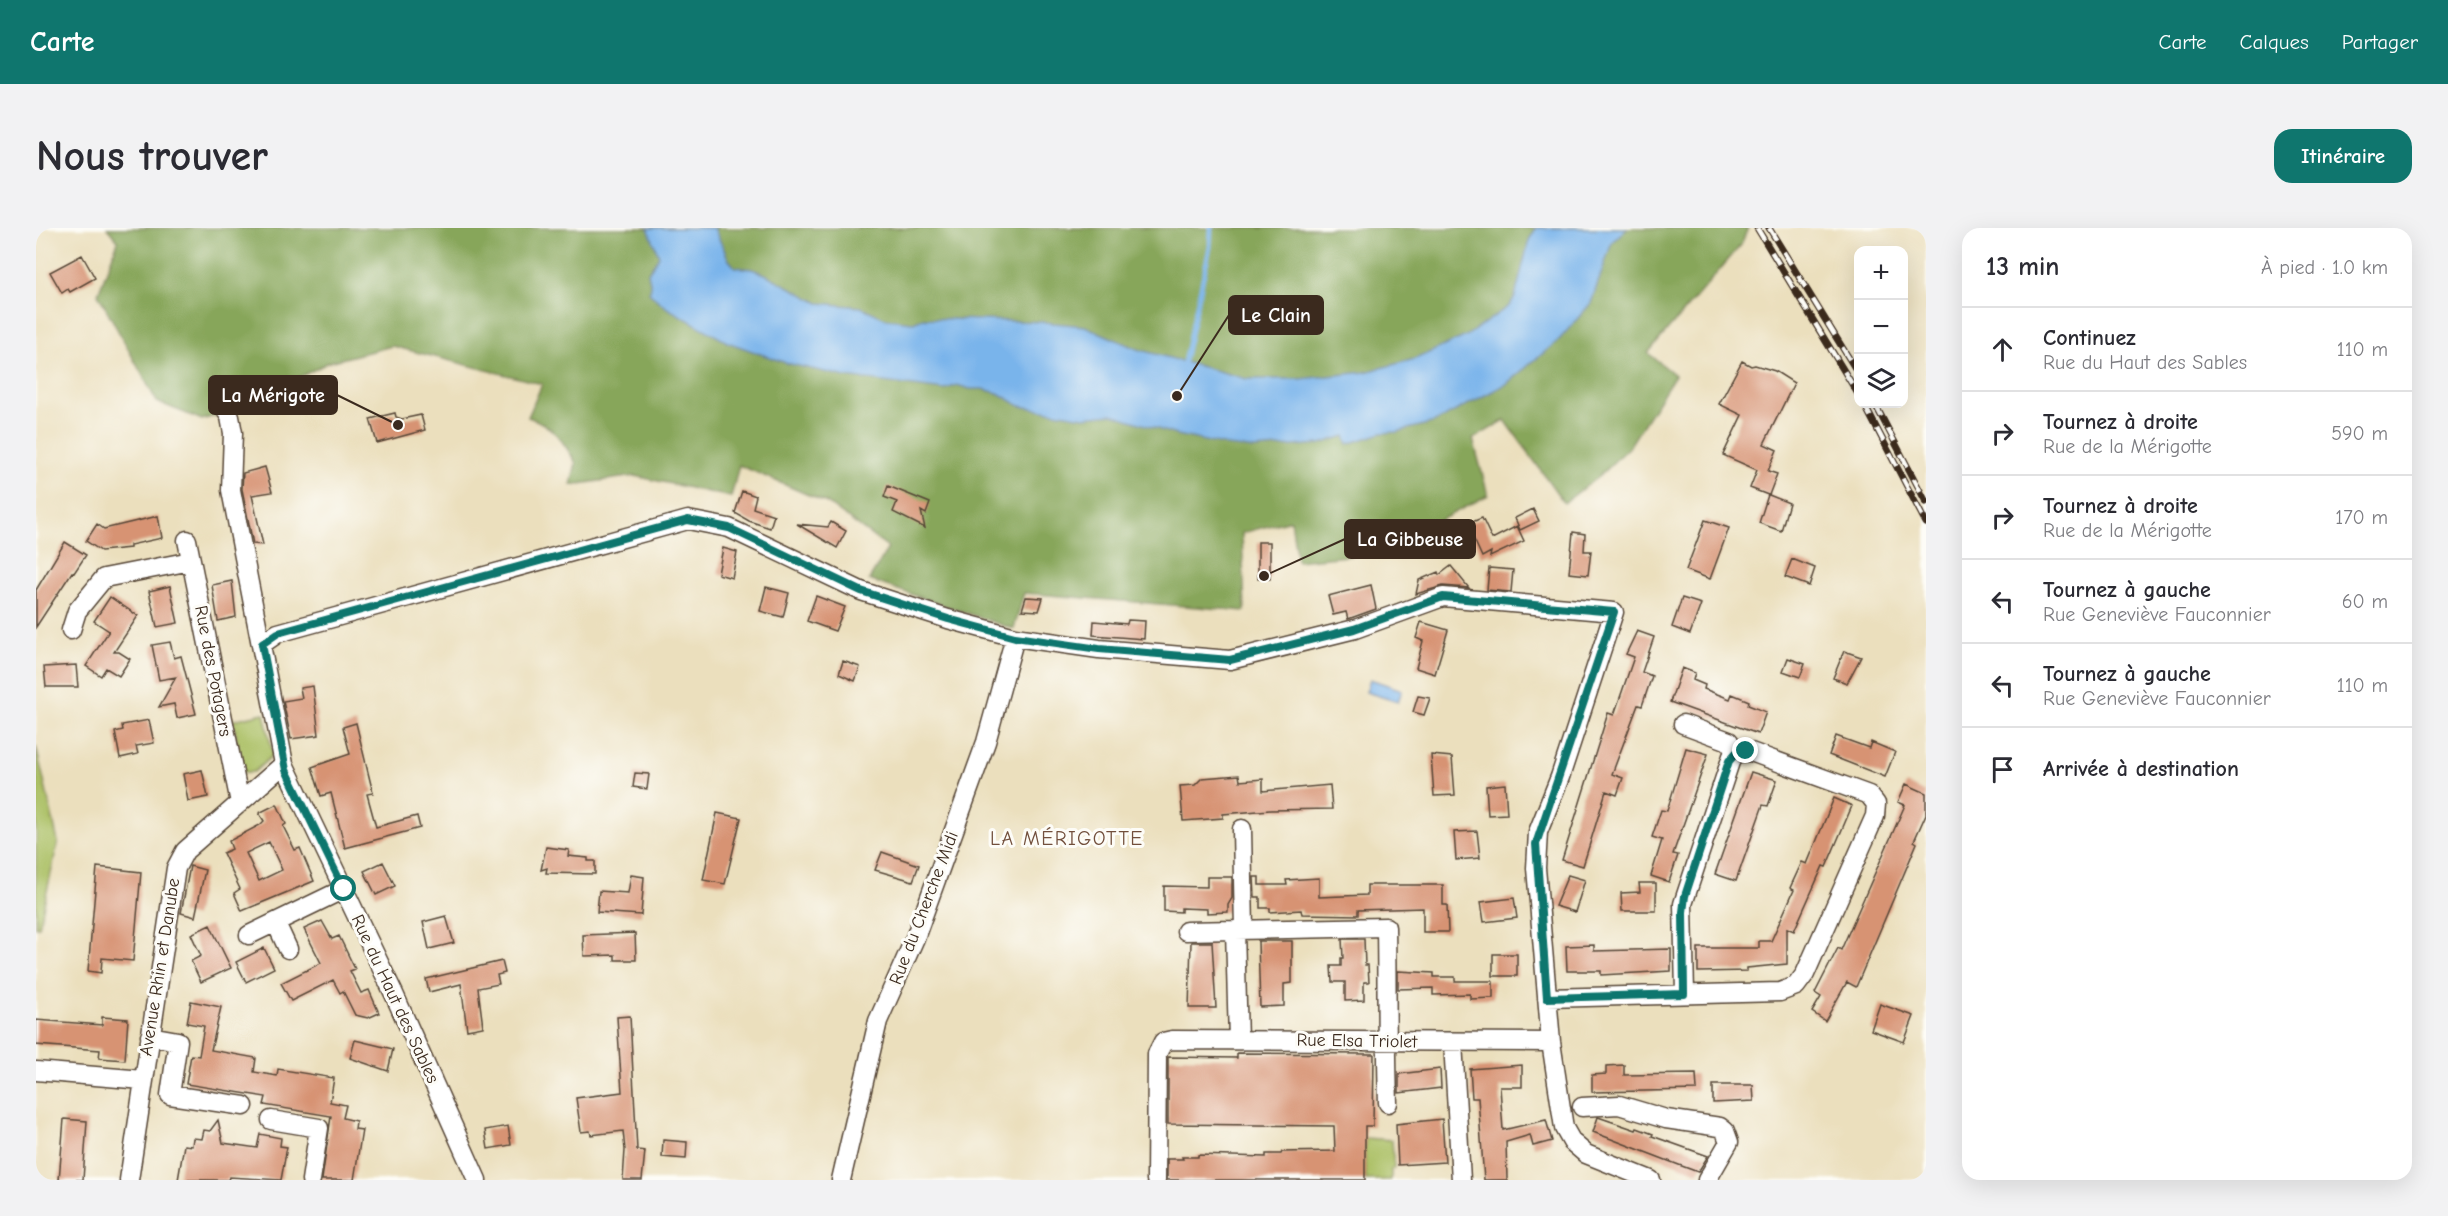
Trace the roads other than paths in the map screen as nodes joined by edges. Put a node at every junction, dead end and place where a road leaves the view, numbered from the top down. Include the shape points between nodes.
1 (220, 401) dead end
2 (187, 540) dead end
3 (190, 561) junction
4 (70, 630) dead end
5 (1015, 637) junction
6 (262, 644) junction
7 (1683, 724) dead end
8 (1736, 753) junction
9 (284, 764) junction
10 (240, 803) junction
11 (1242, 829) dead end
12 (344, 889) junction
13 (276, 923) junction
14 (1240, 930) junction
15 (1186, 931) dead end
16 (249, 935) dead end
17 (288, 950) dead end
18 (1684, 994) junction
19 (1547, 998) junction
20 (150, 1036) junction
21 (1238, 1040) junction
22 (1385, 1041) junction
23 (1453, 1042) junction
24 (1551, 1042) junction
25 (36, 1071) edge
26 (143, 1080) junction
27 (1388, 1103) dead end
28 (244, 1106) dead end
29 (1582, 1107) dead end
30 (271, 1120) dead end
31 (129, 1180) edge
32 (311, 1180) edge
33 (477, 1180) edge
34 (841, 1180) edge
35 (1156, 1180) edge
36 (1461, 1180) edge
37 (1652, 1180) edge
38 (1707, 1180) edge

1 - 6 street, Rue du Haut des Sables via 230,417 233,433 231,490
2 - 3 street, Rue des Potagers
3 - 4 street via 104,578 77,611
3 - 10 street, Rue des Potagers
5 - 6 street via 861,591 729,528 688,520 278,633
5 - 19 street via 1230,660 1354,629 1443,597 1614,612 1536,844
5 - 34 street, Rue du Cherche Midi via 986,742 915,938 878,1021
6 - 9 street, Rue du Haut des Sables
7 - 8 street via 1729,741
8 - 18 street via 1729,761 1685,896
8 - 18 street via 1751,752 1864,792 1873,799 1875,816 1805,974 1796,986 1780,992
9 - 10 street, Avenue Rhin et Danube
9 - 12 street, Rue du Haut des Sables
10 - 20 street, Avenue Rhin et Danube via 185,851 176,868
11 - 14 street
12 - 13 street
12 - 33 street, Rue du Haut des Sables
13 - 16 street
13 - 17 street
14 - 15 street
14 - 21 street
14 - 22 street via 1386,927
18 - 19 street
19 - 24 street
20 - 26 street, Avenue Rhin et Danube
20 - 28 street via 178,1041 170,1095
21 - 22 street, Rue Elsa Triolet
21 - 35 street, Rue Elsa Triolet via 1163,1042 1157,1054
22 - 23 street, Rue Elsa Triolet
22 - 27 street
23 - 24 street, Rue Elsa Triolet
23 - 36 street via 1449,1100
24 - 37 street via 1560,1114 1567,1135 1586,1154
25 - 26 street
26 - 31 street, Avenue Rhin et Danube
29 - 38 street via 1619,1105 1666,1119 1720,1126 1729,1142
30 - 32 street via 319,1128

